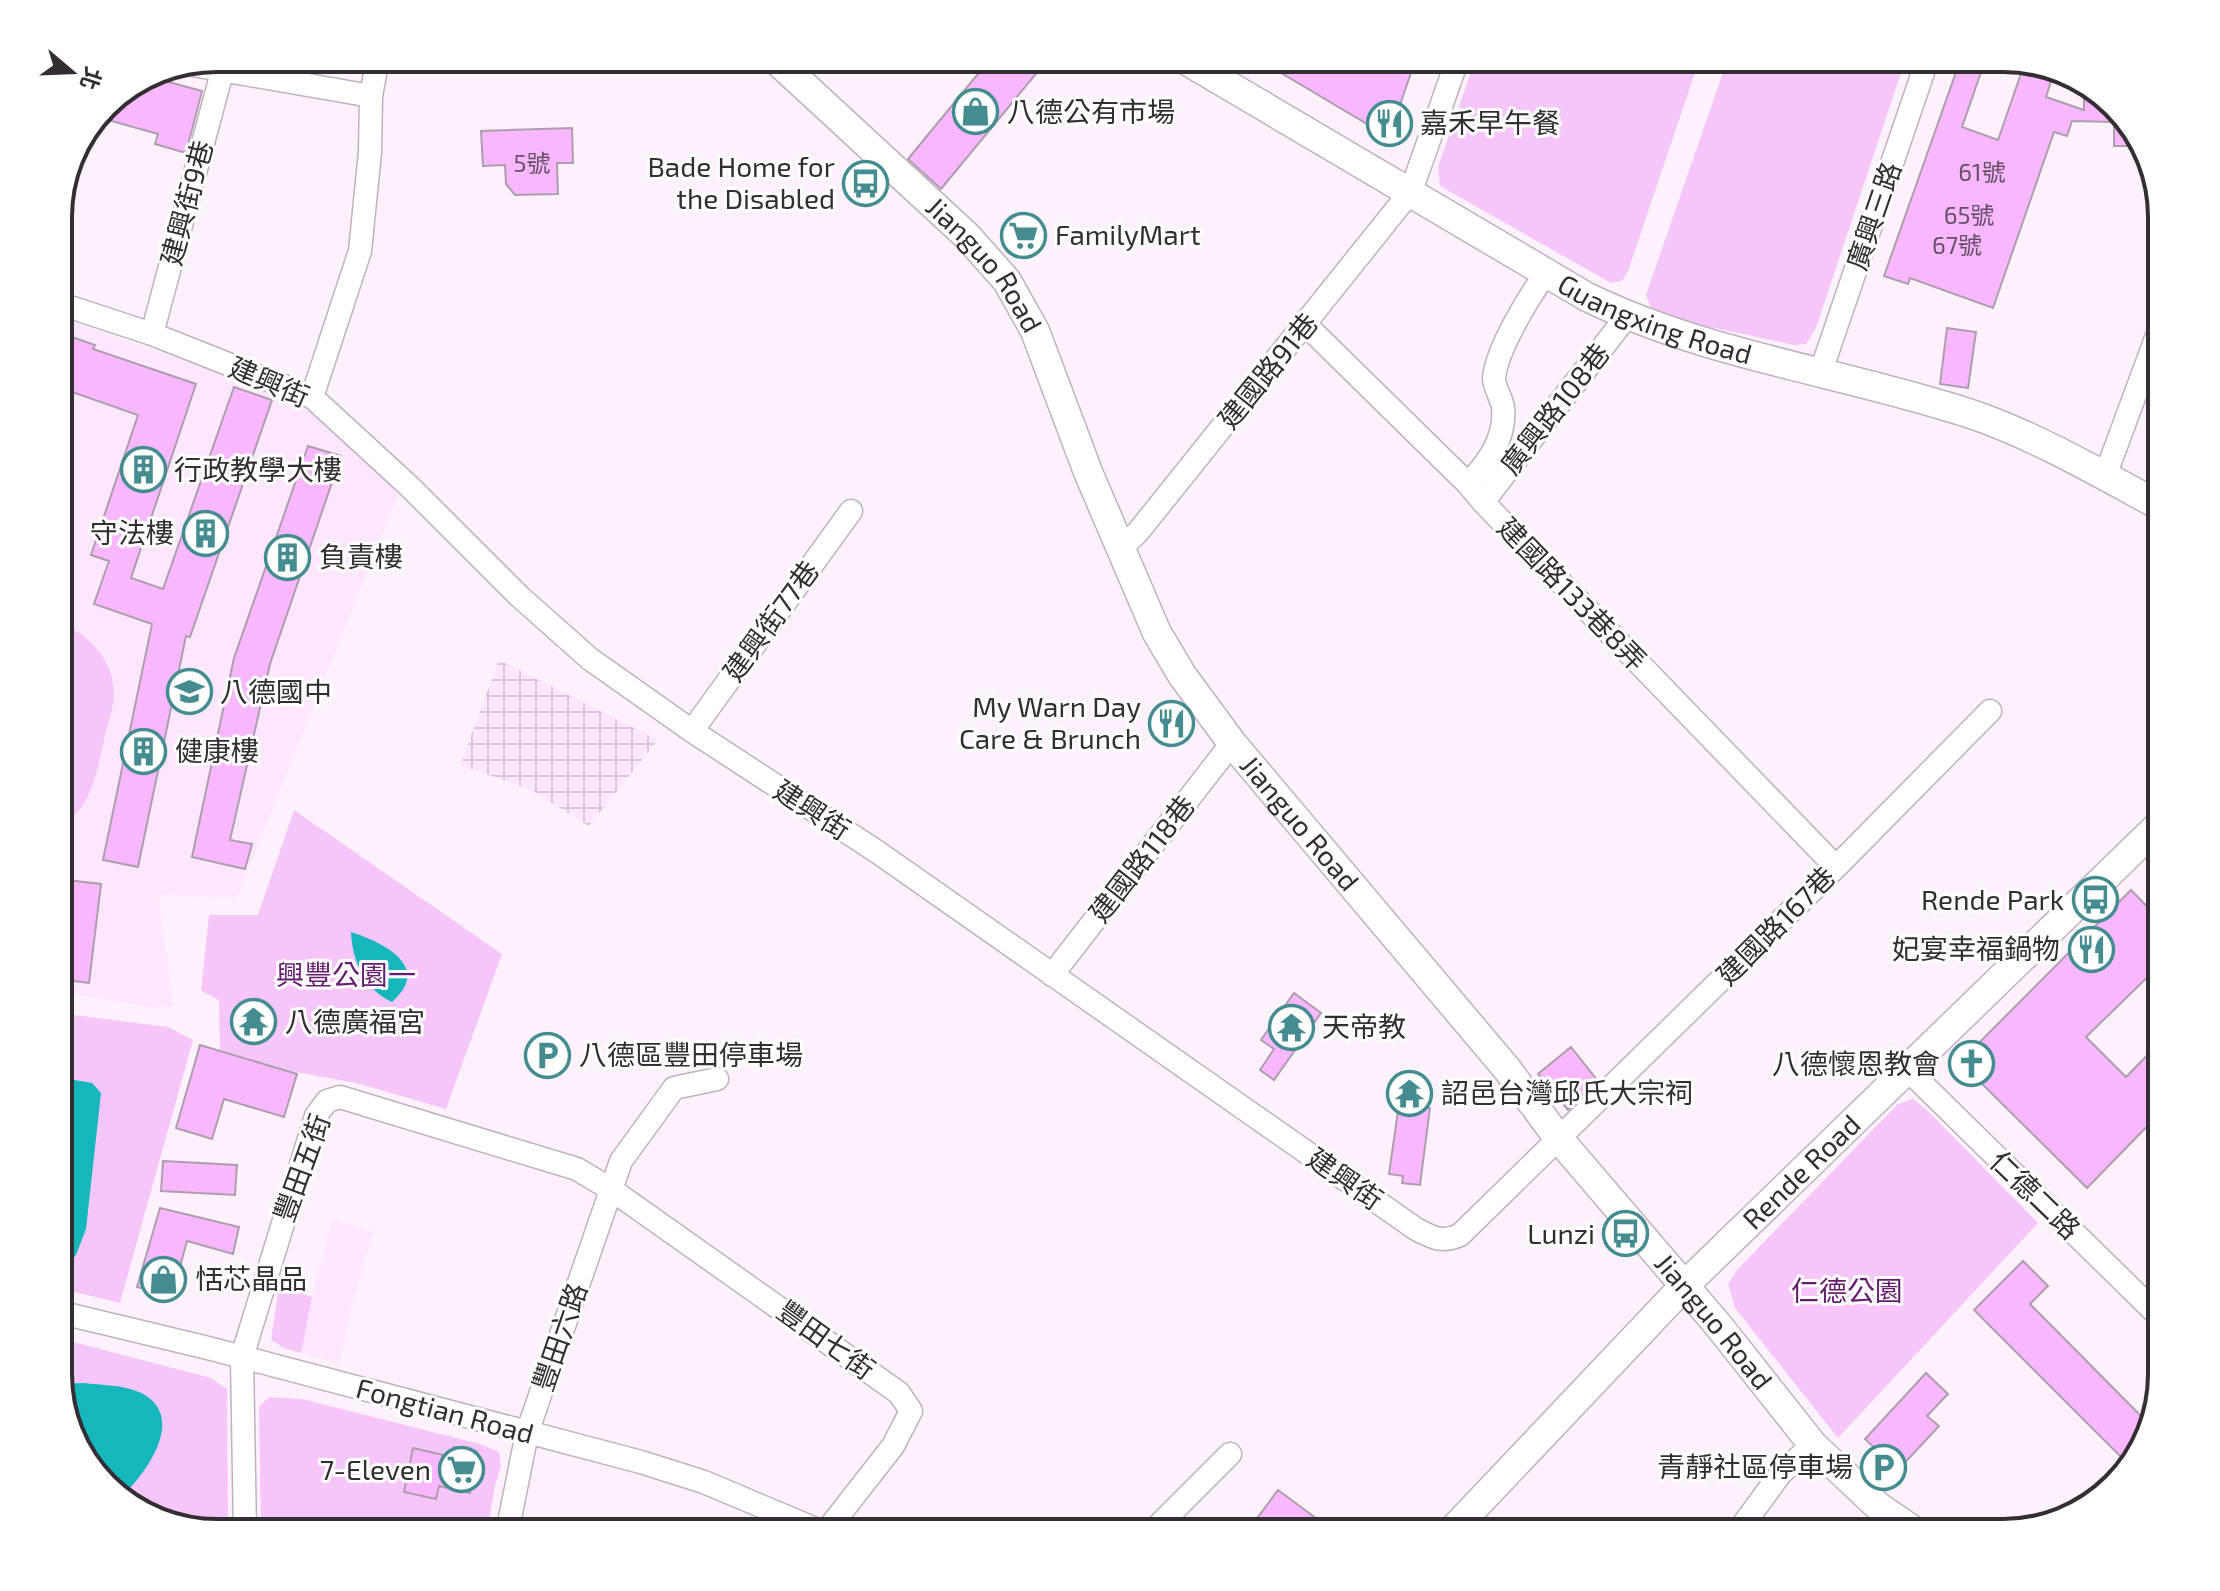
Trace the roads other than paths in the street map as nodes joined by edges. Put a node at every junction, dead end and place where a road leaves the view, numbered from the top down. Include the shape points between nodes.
1 (222, 72) joint
2 (375, 72) edge
3 (789, 72) edge
4 (1206, 72) edge
5 (1453, 72) edge
6 (1923, 72) edge
7 (371, 96) junction
8 (1411, 191) junction
9 (1546, 273) junction
10 (72, 308) edge
11 (1627, 316) junction
12 (1305, 324) junction
13 (152, 334) junction
14 (2148, 360) edge
15 (1820, 374) junction
16 (312, 397) junction
17 (2105, 476) junction
18 (1468, 484) junction
19 (2148, 499) edge
20 (1483, 502) junction
21 (851, 511) dead end
22 (1121, 548) junction
23 (1990, 711) dead end
24 (692, 731) junction
25 (1232, 743) junction
26 (2148, 836) edge
27 (1836, 867) junction
28 (1052, 975) junction
29 (1908, 1070) junction
30 (717, 1079) dead end
31 (1559, 1139) junction
32 (612, 1190) junction
33 (1685, 1285) junction
34 (2148, 1305) edge
35 (72, 1315) edge
36 (242, 1357) junction
37 (527, 1433) junction
38 (1813, 1445) junction
39 (1230, 1454) dead end
40 (245, 1519) edge
41 (510, 1519) edge
42 (792, 1519) edge
43 (836, 1519) edge
44 (1165, 1519) edge
45 (1463, 1519) edge
46 (1747, 1519) edge
47 (1897, 1519) edge

1 - 7 street
1 - 13 street, 建興街9巷
2 - 7 street
3 - 22 street, Jianguo Road via 967,236 1007,281 1035,331
4 - 8 street, Guangxing Road
5 - 8 street, 建國路91巷
6 - 15 street, 廣興三路
7 - 16 street via 360,251
8 - 9 street, Guangxing Road
8 - 12 street, 建國路91巷
9 - 11 street, Guangxing Road
9 - 18 street via 1518,317 1494,379 1503,406 1503,431 1492,455
10 - 13 street, 建興街
11 - 15 street, Guangxing Road via 1702,343
11 - 20 street, 廣興路108巷
12 - 18 street, 建國路133巷8弄
12 - 22 street, 建國路91巷
13 - 16 street, 建興街
14 - 17 street
15 - 17 street, Guangxing Road via 1972,414
16 - 24 street, 建興街 via 590,659
17 - 19 street, Guangxing Road
18 - 20 street, 建國路133巷8弄
20 - 27 street, 建國路133巷8弄
21 - 24 street, 建興街77巷
22 - 25 street, Jianguo Road via 1157,633
23 - 27 street, 建國路167巷
24 - 28 street, 建興街
25 - 28 street, 建國路118巷
25 - 31 street, Jianguo Road via 1507,1069
26 - 29 street, Rende Road
27 - 31 street, 建國路167巷
28 - 31 street, 建興街 via 1437,1240 1460,1235
29 - 33 street, Rende Road
29 - 34 street, 仁德二路
30 - 32 street, 豐田六路 via 674,1088 621,1161
31 - 33 street, Jianguo Road
32 - 36 street, 豐田五街 via 577,1169 350,1099 327,1101 311,1130
32 - 37 street, 豐田六路
32 - 43 street, 豐田七街 via 906,1401 911,1411 893,1446
33 - 38 street, Jianguo Road
33 - 45 street, Rende Road
35 - 36 street, Fongtian Road
36 - 37 street, Fongtian Road
36 - 40 street, 豐田五街
37 - 41 street, 豐田六路
37 - 42 street, Fongtian Road via 704,1482
38 - 46 street via 1781,1473
38 - 47 street, Jianguo Road
39 - 44 street

